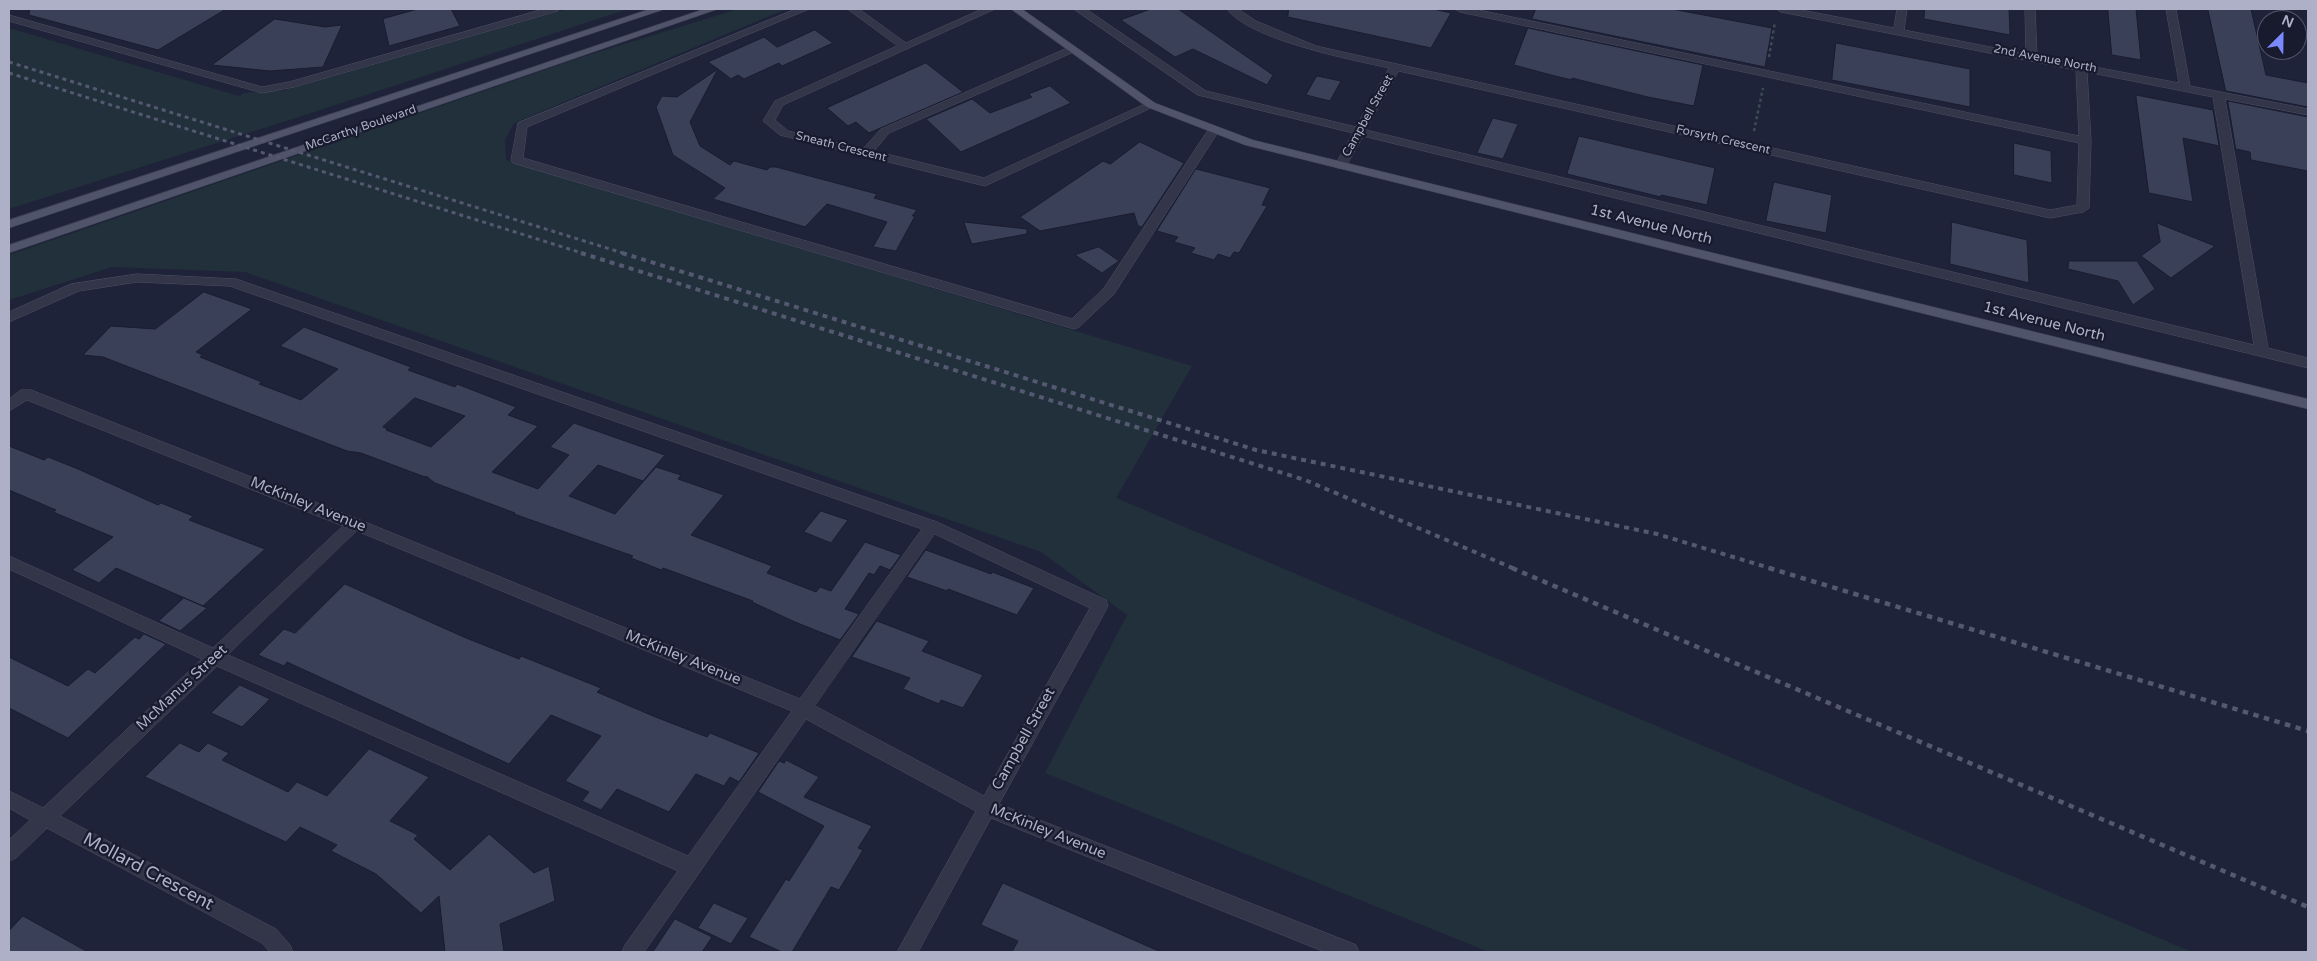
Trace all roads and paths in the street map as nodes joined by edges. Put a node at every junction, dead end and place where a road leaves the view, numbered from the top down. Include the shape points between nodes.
1 (554, 9) edge
2 (660, 9) edge
3 (713, 9) edge
4 (804, 9) edge
5 (853, 9) edge
6 (990, 9) edge
7 (1016, 9) edge
8 (1079, 9) edge
9 (1232, 9) edge
10 (1460, 9) edge
11 (1781, 9) edge
12 (1902, 9) edge
13 (2030, 9) edge
14 (2171, 9) edge
15 (9, 18) edge
16 (1899, 31) junction
17 (906, 47) junction
18 (1072, 48) junction
19 (2032, 57) junction
20 (2081, 67) junction
21 (1395, 68) junction
22 (2185, 87) junction
23 (2218, 94) junction
24 (1151, 105) junction
25 (2308, 112) edge
26 (1214, 129) junction
27 (1360, 131) junction
28 (2085, 141) junction
29 (866, 153) junction
30 (1341, 165) junction
31 (9, 224) edge
32 (9, 249) edge
33 (9, 317) edge
34 (2262, 352) junction
35 (2308, 362) edge
36 (2308, 404) edge
37 (9, 406) edge
38 (356, 524) junction
39 (932, 526) junction
40 (9, 562) edge
41 (215, 657) junction
42 (803, 708) junction
43 (9, 799) edge
44 (986, 807) junction
45 (44, 818) junction
46 (9, 852) edge
47 (691, 867) junction
48 (283, 952) edge
49 (632, 952) edge
50 (907, 952) edge
51 (1348, 952) edge

1 - 15 street via 290,85 262,90
2 - 31 main road, McCarthy Boulevard
3 - 32 main road, McCarthy Boulevard
4 - 26 street via 522,124 518,160 1074,324 1110,291
5 - 17 street
6 - 17 street, Sneath Crescent
7 - 18 main road, 1st Avenue North
8 - 27 street via 1202,93
9 - 21 street, Forsyth Crescent via 1252,23 1313,48
10 - 28 street
11 - 16 street, 2nd Avenue North
12 - 16 street
13 - 19 street
14 - 22 street
16 - 19 street, 2nd Avenue North
17 - 29 street, Sneath Crescent via 779,103 769,121 784,133
18 - 24 main road, 1st Avenue North
18 - 29 street via 885,132
19 - 20 street, 2nd Avenue North
20 - 22 street, 2nd Avenue North
20 - 28 street, Forsyth Crescent
21 - 27 street, Campbell Street
21 - 28 street, Forsyth Crescent via 2050,214 2083,208
22 - 23 street, 2nd Avenue North
23 - 25 street, 2nd Avenue North
23 - 34 street
24 - 26 main road, 1st Avenue North
24 - 29 street, Sneath Crescent via 985,182
26 - 30 main road, 1st Avenue North via 1249,143
27 - 30 street, Campbell Street
27 - 34 street
30 - 36 main road, 1st Avenue North
33 - 39 street via 76,287 137,278 231,282
34 - 35 street
37 - 38 street, McKinley Avenue via 26,394
38 - 41 street, McManus Street
38 - 42 street, McKinley Avenue
39 - 42 street
39 - 44 street, Campbell Street via 1100,605
40 - 41 street
41 - 45 street, McManus Street
41 - 47 street
42 - 44 street, McKinley Avenue
42 - 47 street
43 - 45 street, Mollard Crescent
44 - 50 street, Campbell Street
44 - 51 street, McKinley Avenue
45 - 46 street, McManus Street
45 - 48 street, Mollard Crescent via 269,936
47 - 49 street

